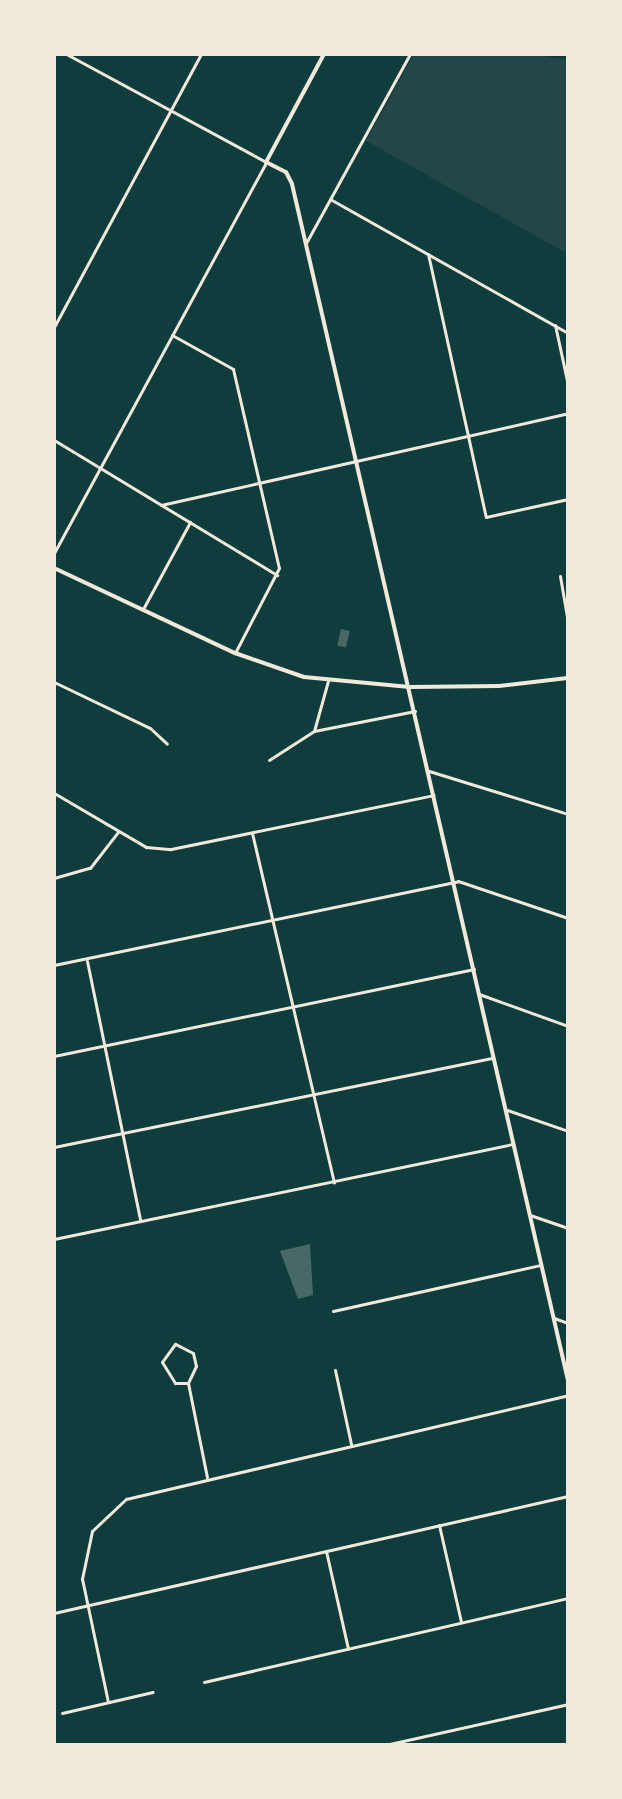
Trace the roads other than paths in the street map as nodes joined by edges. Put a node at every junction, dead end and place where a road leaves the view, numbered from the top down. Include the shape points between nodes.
1 (66, 54) edge
2 (201, 54) edge
3 (324, 54) edge
4 (410, 54) edge
5 (171, 110) junction
6 (266, 162) junction
7 (330, 199) junction
8 (306, 243) junction
9 (428, 254) junction
10 (555, 325) junction
11 (54, 327) edge
12 (568, 333) edge
13 (172, 335) junction
14 (568, 385) edge
15 (568, 413) edge
16 (468, 436) junction
17 (54, 440) edge
18 (356, 461) junction
19 (100, 468) junction
20 (259, 482) junction
21 (568, 499) edge
22 (161, 505) junction
23 (190, 522) junction
24 (54, 553) edge
25 (54, 568) edge
26 (277, 575) junction
27 (560, 576) dead end
28 (143, 609) junction
29 (568, 623) edge
30 (235, 653) junction
31 (568, 678) edge
32 (328, 681) junction
33 (54, 682) edge
34 (410, 687) junction
35 (415, 711) junction
36 (314, 731) junction
37 (167, 744) dead end
38 (269, 760) dead end
39 (429, 771) junction
40 (54, 793) edge
41 (434, 795) junction
42 (568, 814) edge
43 (118, 832) junction
44 (252, 833) junction
45 (54, 878) edge
46 (454, 882) junction
47 (568, 918) edge
48 (270, 920) junction
49 (87, 961) junction
50 (54, 965) edge
51 (474, 969) junction
52 (479, 994) junction
53 (292, 1007) junction
54 (568, 1026) edge
55 (105, 1047) junction
56 (54, 1056) edge
57 (493, 1058) junction
58 (313, 1093) junction
59 (505, 1109) junction
60 (568, 1131) edge
61 (122, 1133) junction
62 (513, 1144) junction
63 (54, 1147) edge
64 (334, 1182) junction
65 (530, 1215) junction
66 (140, 1222) junction
67 (568, 1228) edge
68 (54, 1239) edge
69 (541, 1265) junction
70 (333, 1311) dead end
71 (554, 1318) junction
72 (568, 1323) edge
73 (335, 1370) dead end
74 (568, 1380) edge
75 (188, 1383) junction
76 (568, 1395) edge
77 (351, 1444) junction
78 (207, 1477) junction
79 (568, 1496) edge
80 (439, 1525) junction
81 (326, 1551) junction
82 (568, 1598) edge
83 (86, 1606) junction
84 (54, 1613) edge
85 (461, 1622) junction
86 (348, 1649) junction
87 (204, 1682) dead end
88 (153, 1692) dead end
89 (108, 1702) junction
90 (568, 1704) edge
91 (62, 1713) dead end
92 (385, 1745) edge

1 - 5 street
2 - 5 street
3 - 6 street
4 - 7 street
5 - 6 street
5 - 11 street
6 - 8 street via 289,175
6 - 13 street
7 - 8 street
7 - 9 street
8 - 18 street
9 - 10 street
9 - 16 street
10 - 12 street
10 - 14 street
13 - 19 street
13 - 20 street via 233,369
15 - 16 street
16 - 18 street
16 - 21 street via 486,517
17 - 19 street
18 - 20 street
18 - 34 street
19 - 22 street
19 - 24 street
20 - 22 street
20 - 26 street
22 - 23 street
23 - 26 street
23 - 28 street
25 - 28 street
26 - 30 street
27 - 29 street
28 - 30 street
30 - 32 street
31 - 34 street
32 - 34 street
32 - 36 street
33 - 37 street via 150,728
34 - 35 street
35 - 36 street
35 - 39 street
36 - 38 street
39 - 41 street
39 - 42 street
40 - 43 street
41 - 44 street
41 - 46 street
43 - 44 street via 146,847 171,849
43 - 45 street via 90,868
44 - 48 street
46 - 47 street
46 - 48 street
46 - 51 street
48 - 49 street
48 - 53 street
49 - 50 street
49 - 55 street
51 - 52 street
51 - 53 street
52 - 54 street
52 - 57 street
53 - 55 street
53 - 58 street
55 - 56 street
55 - 61 street
57 - 58 street
57 - 59 street
58 - 61 street
58 - 64 street
59 - 60 street
59 - 62 street
61 - 63 street
61 - 66 street
62 - 64 street
62 - 65 street
64 - 66 street
65 - 67 street
65 - 69 street
66 - 68 street
69 - 70 street
69 - 71 street
71 - 72 street
71 - 74 street
73 - 77 street
75 - 75 street via 175,1383 165,1371 164,1354 175,1344 193,1353 196,1366
75 - 78 street
76 - 77 street
77 - 78 street
78 - 83 street via 143,1491 109,1512 92,1531 84,1553
79 - 80 street
80 - 81 street
80 - 85 street
81 - 83 street
81 - 86 street
82 - 85 street
83 - 84 street
83 - 89 street
85 - 86 street
86 - 87 street
88 - 89 street
89 - 91 street
90 - 92 street

